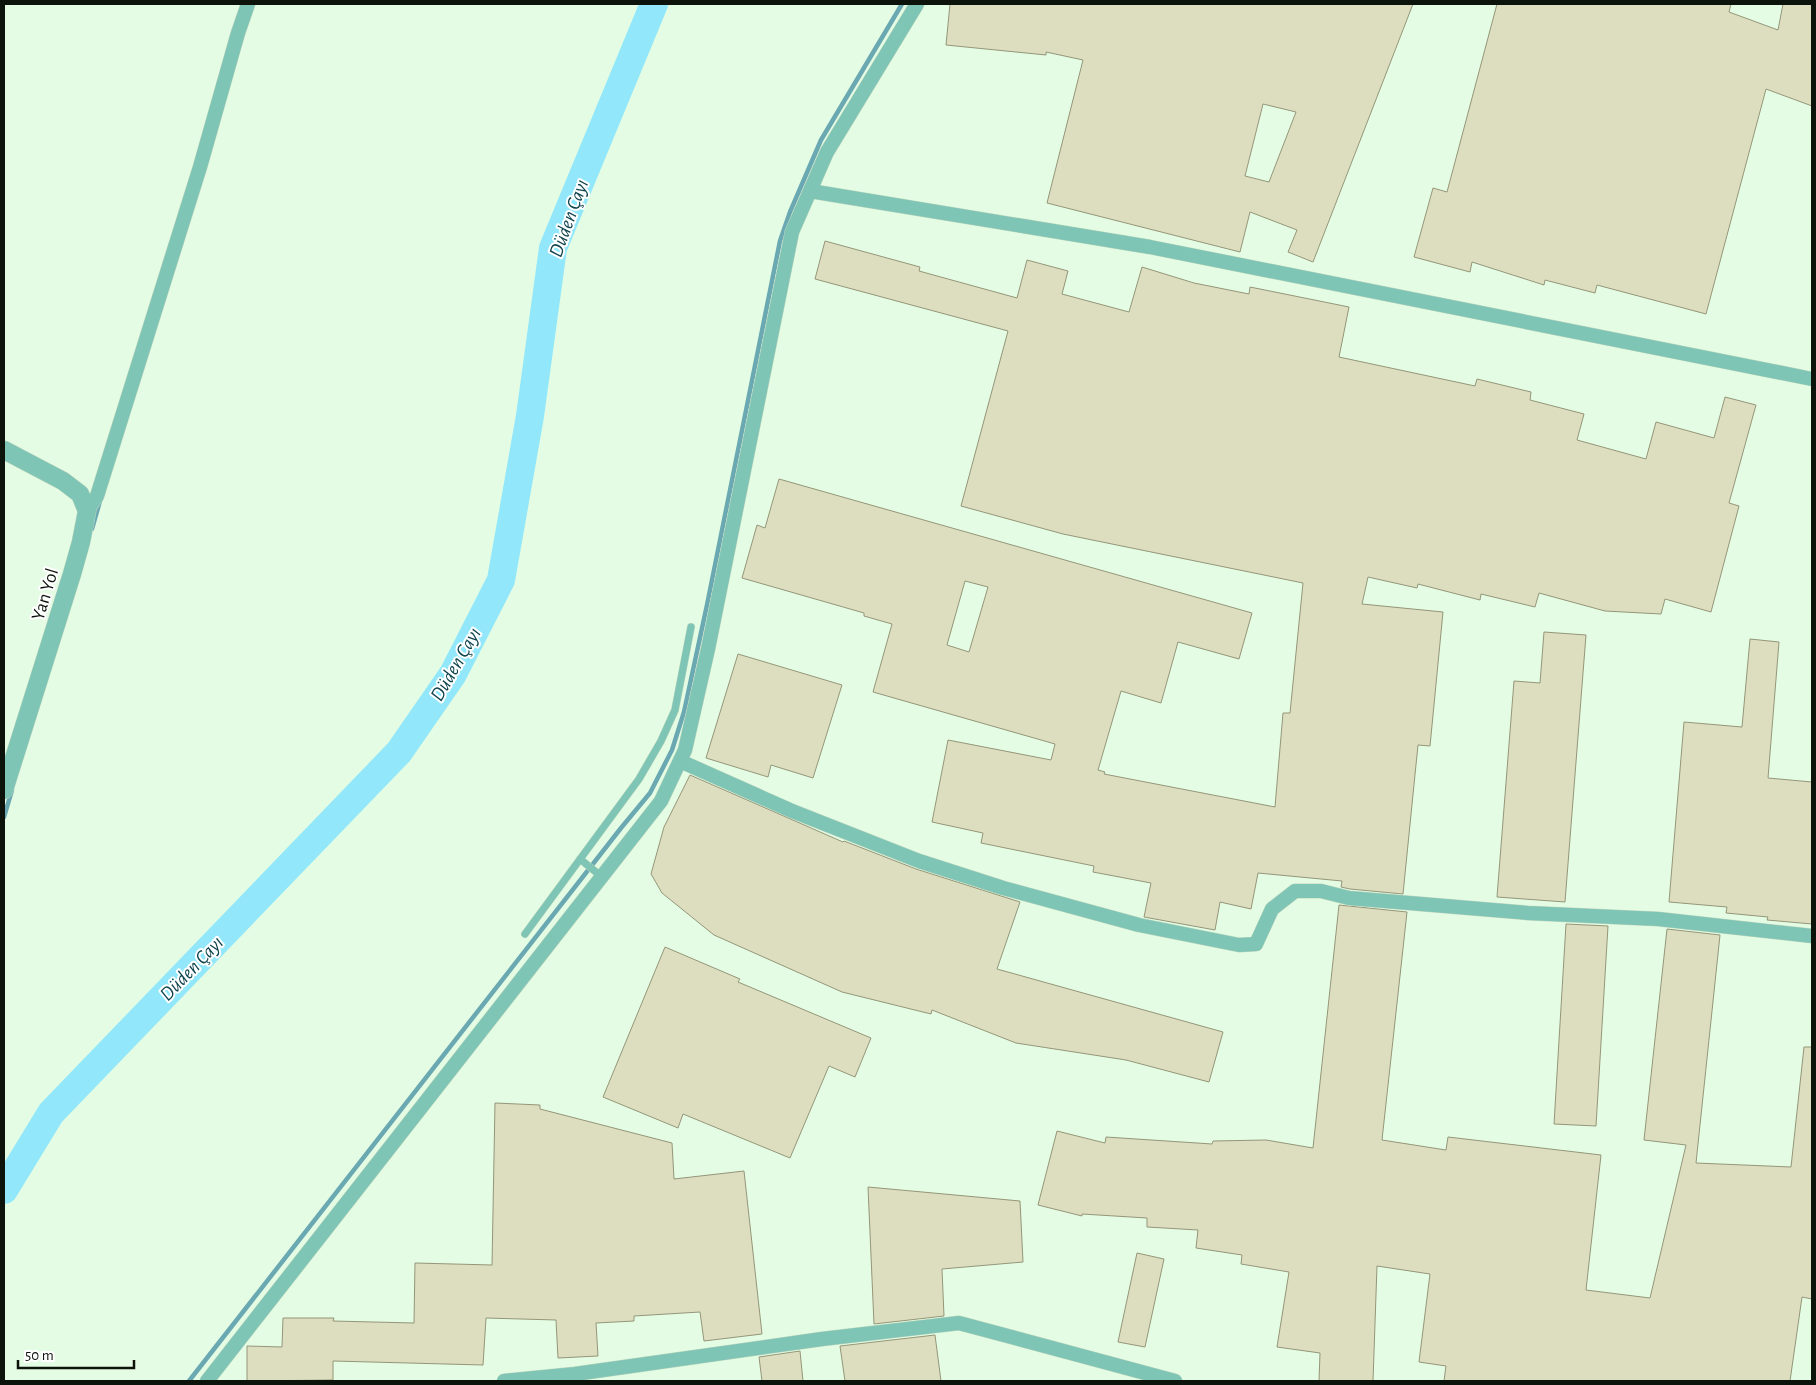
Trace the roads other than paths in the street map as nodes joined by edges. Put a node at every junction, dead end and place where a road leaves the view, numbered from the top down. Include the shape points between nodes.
1 (248, 4) edge
2 (917, 4) edge
3 (810, 191) junction
4 (1812, 379) edge
5 (4, 450) edge
6 (87, 511) junction
7 (691, 627) dead end
8 (680, 761) junction
9 (4, 790) edge
10 (580, 859) junction
11 (602, 876) junction
12 (525, 934) dead end
13 (1812, 936) edge
14 (575, 1378) edge
15 (207, 1381) edge
16 (504, 1381) edge
17 (1175, 1381) edge

1 - 6 street via 97,496
2 - 3 street via 827,152
3 - 4 street via 1150,247
3 - 8 street via 792,232 708,649
5 - 6 street via 63,481 80,494
6 - 9 street, Yan Yol via 72,574
7 - 10 lane via 675,710 665,734 639,779
8 - 11 street via 662,801
8 - 13 street via 792,811 929,864 1139,925 1239,946 1256,944 1272,908 1296,892 1321,891 1349,898 1528,913 1658,919
10 - 11 lane
10 - 12 lane
11 - 15 street
14 - 16 street
14 - 17 street via 822,1339 960,1323

